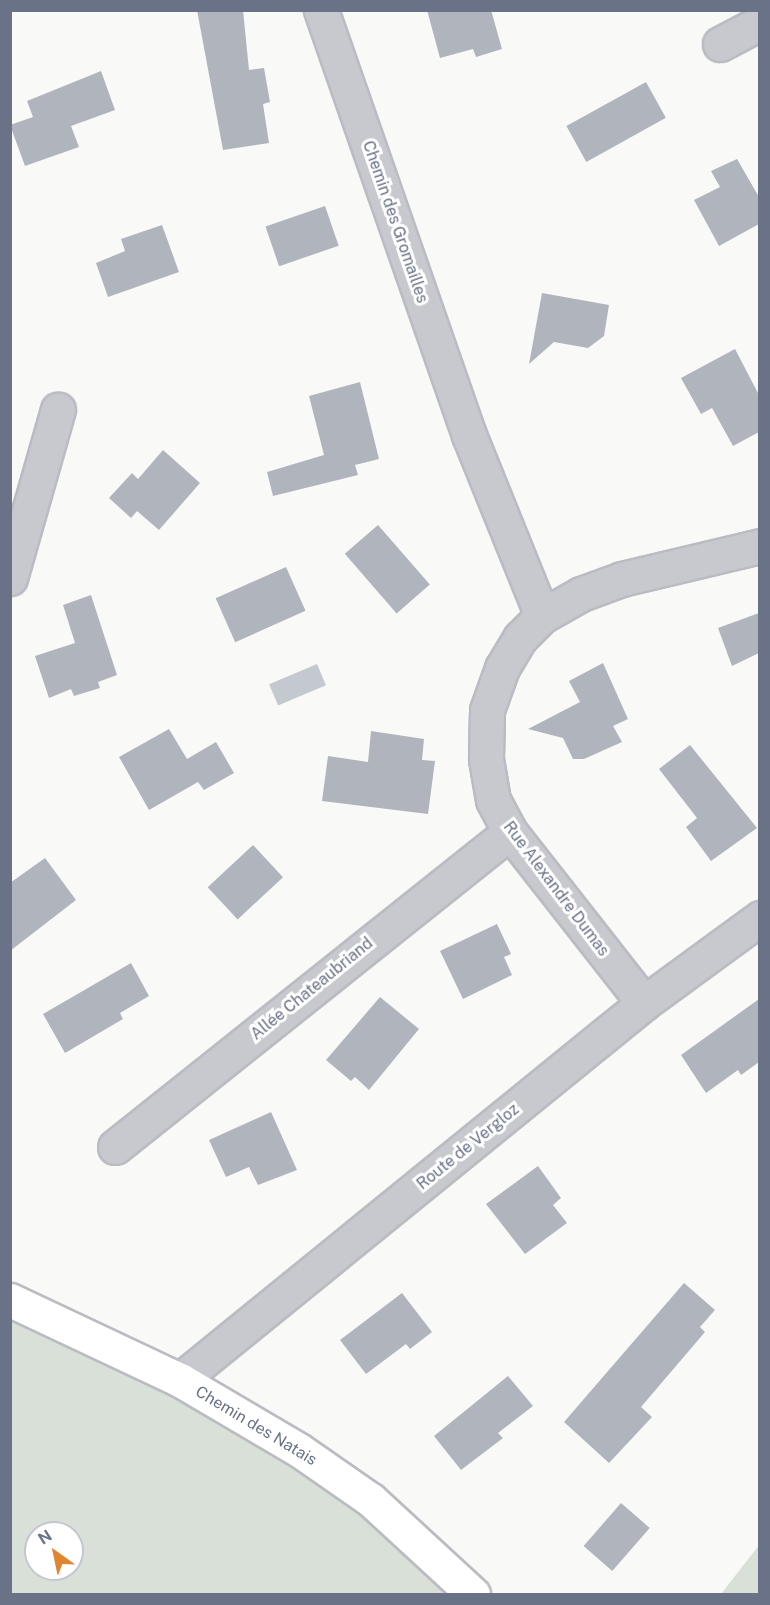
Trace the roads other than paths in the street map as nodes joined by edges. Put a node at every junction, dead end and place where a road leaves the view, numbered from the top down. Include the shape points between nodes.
1 (321, 10) edge
2 (759, 23) edge
3 (720, 44) dead end
4 (58, 410) dead end
5 (759, 546) edge
6 (10, 578) edge
7 (542, 616) junction
8 (510, 832) junction
9 (759, 918) edge
10 (644, 1003) junction
11 (115, 1147) dead end
12 (10, 1300) edge
13 (180, 1380) junction
14 (473, 1594) edge

1 - 7 street, Chemin des Gromailles via 469,435
2 - 3 street
4 - 6 street
5 - 7 street, Rue Alexandre Dumas via 622,579 581,594
7 - 8 street, Rue Alexandre Dumas via 520,638 502,668 487,710 486,759 493,800
8 - 10 street, Rue Alexandre Dumas
8 - 11 street, Allée Chateaubriand
9 - 10 street, Route de Vergloz
10 - 13 street, Route de Vergloz
12 - 13 street, Chemin des Natais
13 - 14 street, Chemin des Natais via 299,1449 370,1500

